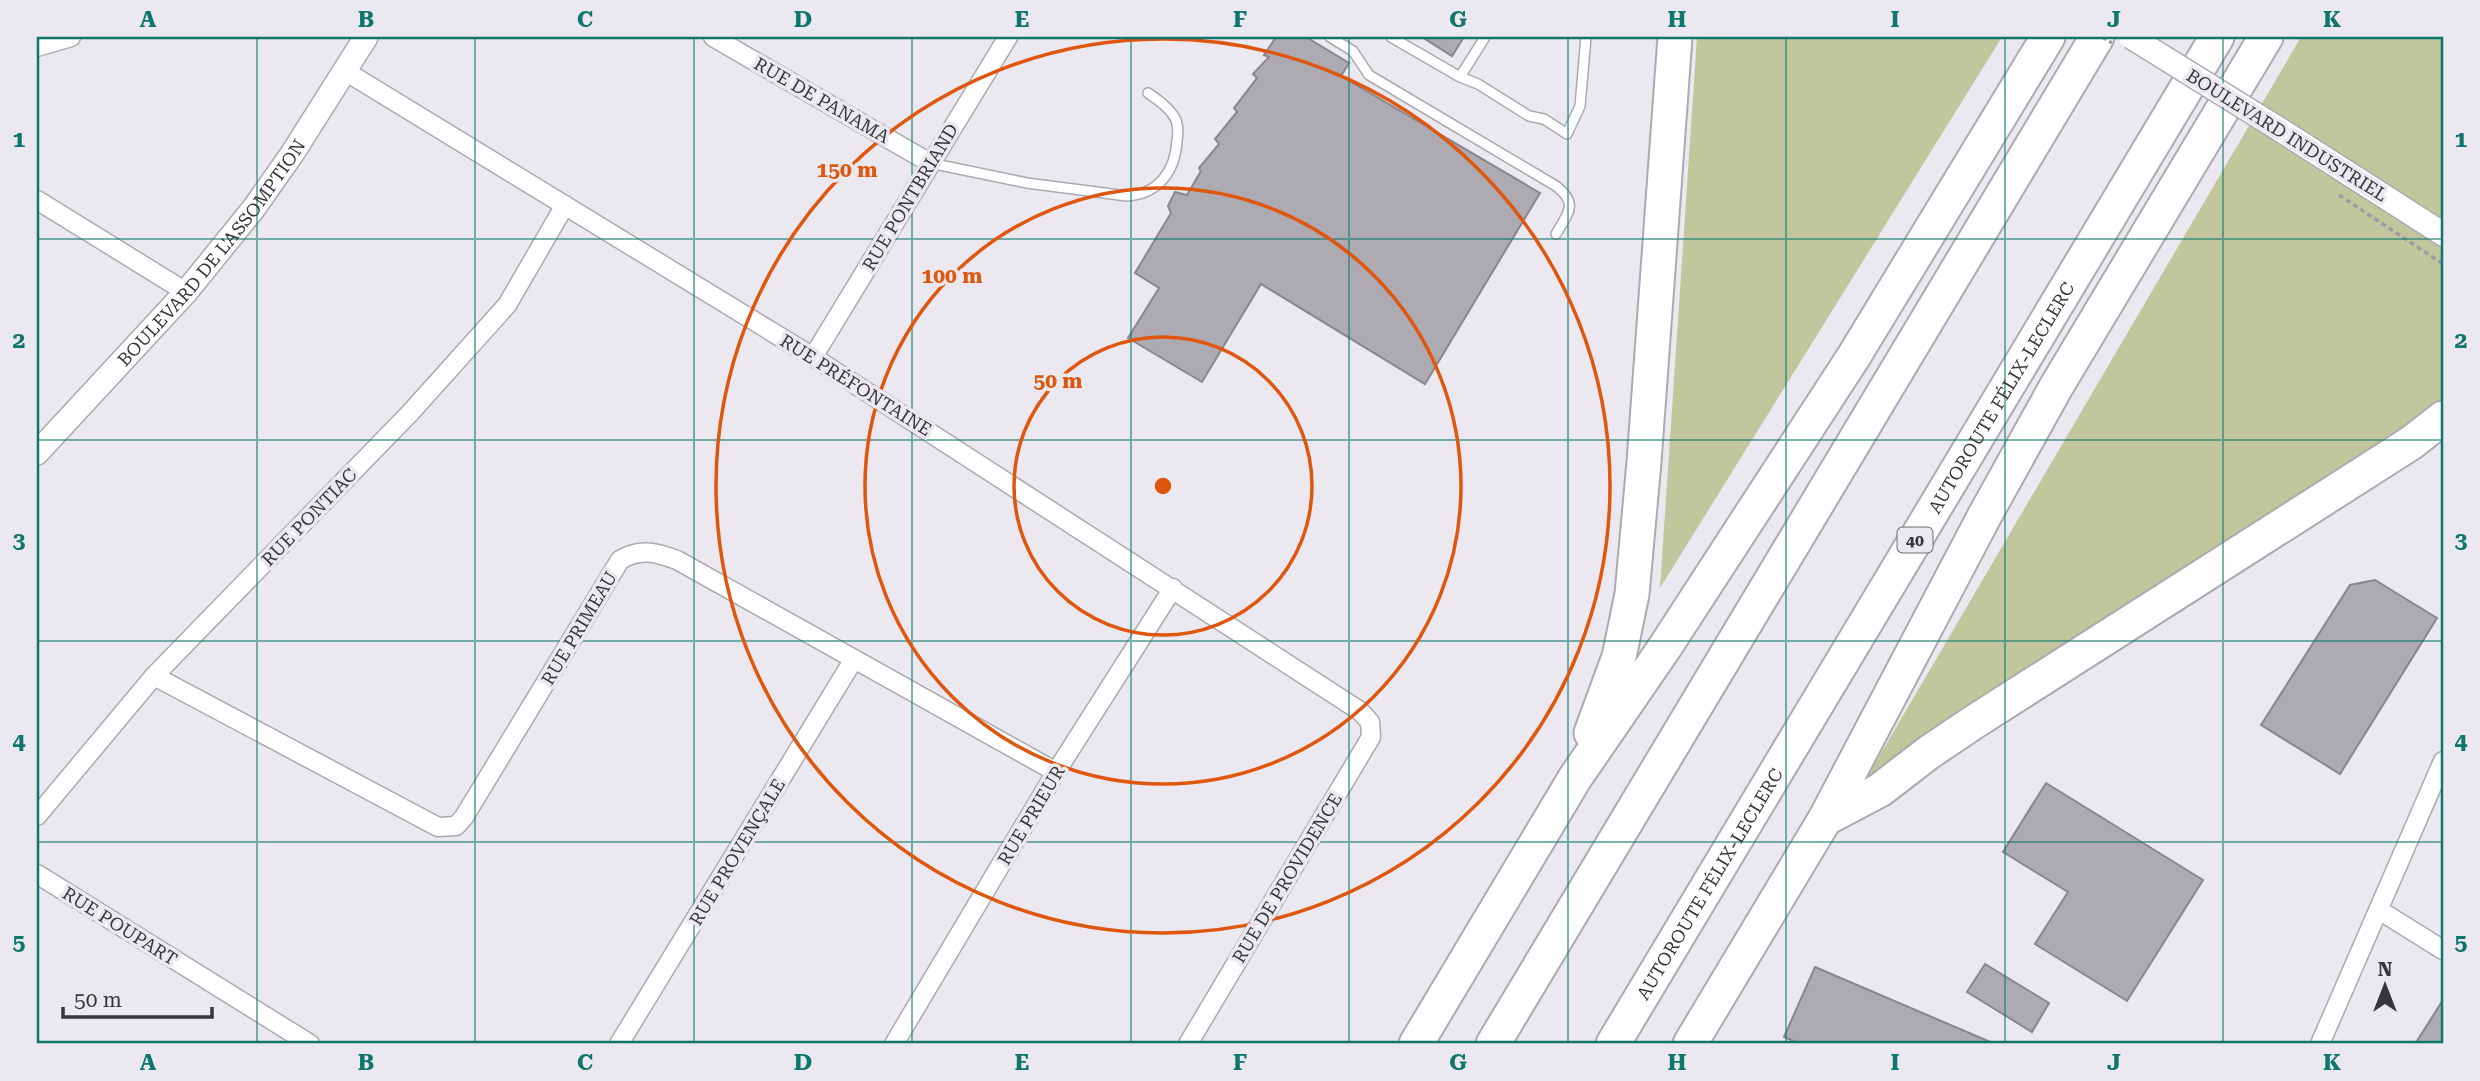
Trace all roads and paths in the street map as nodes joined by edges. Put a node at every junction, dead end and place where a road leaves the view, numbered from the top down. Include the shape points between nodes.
1 (71, 37) edge
2 (366, 37) edge
3 (713, 37) edge
4 (1008, 37) edge
5 (1330, 37) edge
6 (1391, 37) edge
7 (1485, 37) edge
8 (1586, 37) edge
9 (1675, 37) edge
10 (2048, 37) edge
11 (2097, 37) edge
12 (2132, 37) edge
13 (2217, 37) edge
14 (2266, 37) edge
15 (37, 47) edge
16 (345, 71) junction
17 (1460, 77) junction
18 (1148, 93) dead end
19 (930, 163) junction
20 (37, 200) edge
21 (565, 205) junction
22 (1556, 234) dead end
23 (2443, 234) edge
24 (187, 292) junction
25 (813, 357) junction
26 (2443, 418) edge
27 (38, 449) edge
28 (1173, 588) junction
29 (854, 659) junction
30 (154, 676) junction
31 (1360, 711) joint
32 (2443, 761) edge
33 (1056, 772) junction
34 (1575, 778) junction
35 (37, 816) edge
36 (1825, 819) junction
37 (37, 874) edge
38 (2379, 910) junction
39 (2443, 950) edge
40 (310, 1044) edge
41 (619, 1044) edge
42 (894, 1044) edge
43 (1188, 1044) edge
44 (1416, 1044) edge
45 (1493, 1044) edge
46 (1613, 1044) edge
47 (1690, 1044) edge
48 (2320, 1044) edge

1 - 15 street
2 - 16 street, BOULEVARD DE L'ASSOMPTION
3 - 19 street, RUE DE PANAMA
4 - 19 street, RUE PONTBRIAND
5 - 22 lane via 1353,51 1369,75 1568,196 1569,212
6 - 17 lane
7 - 17 lane
8 - 17 lane via 1580,106 1567,134
9 - 34 highway via 1632,594 1619,657
10 - 34 highway via 1854,356
11 - 45 highway
12 - 23 street, BOULEVARD INDUSTRIEL, bridge
13 - 46 highway, AUTOROUTE FÉLIX-LECLERC / 40
14 - 36 highway via 2033,429
16 - 21 street, RUE PRÉFONTAINE
16 - 24 street, BOULEVARD DE L'ASSOMPTION via 254,208
18 - 19 lane via 1176,121 1177,150 1167,176 1137,196 1027,183
19 - 25 street, RUE PONTBRIAND
20 - 24 street
21 - 25 street, RUE PRÉFONTAINE
21 - 30 street, RUE PONTIAC via 514,294 483,333
24 - 27 street, BOULEVARD DE L'ASSOMPTION
25 - 28 street, RUE PRÉFONTAINE
26 - 36 highway via 2411,443 1928,752 1880,790
28 - 31 street, RUE PRÉFONTAINE
28 - 33 street, RUE PRIEUR
29 - 30 street, RUE PRIMEAU via 677,560 653,552 633,553 620,560 464,817 456,826 447,827 438,827
29 - 33 street, RUE PRIMEAU
29 - 41 street, RUE PROVENÇALE
30 - 35 street, RUE PONTIAC
31 - 43 street, RUE DE PROVIDENCE via 1370,722 1371,737
32 - 38 street
33 - 42 street, RUE PRIEUR
34 - 44 highway
36 - 47 highway
37 - 40 street, RUE POUPART
38 - 39 street
38 - 48 street

